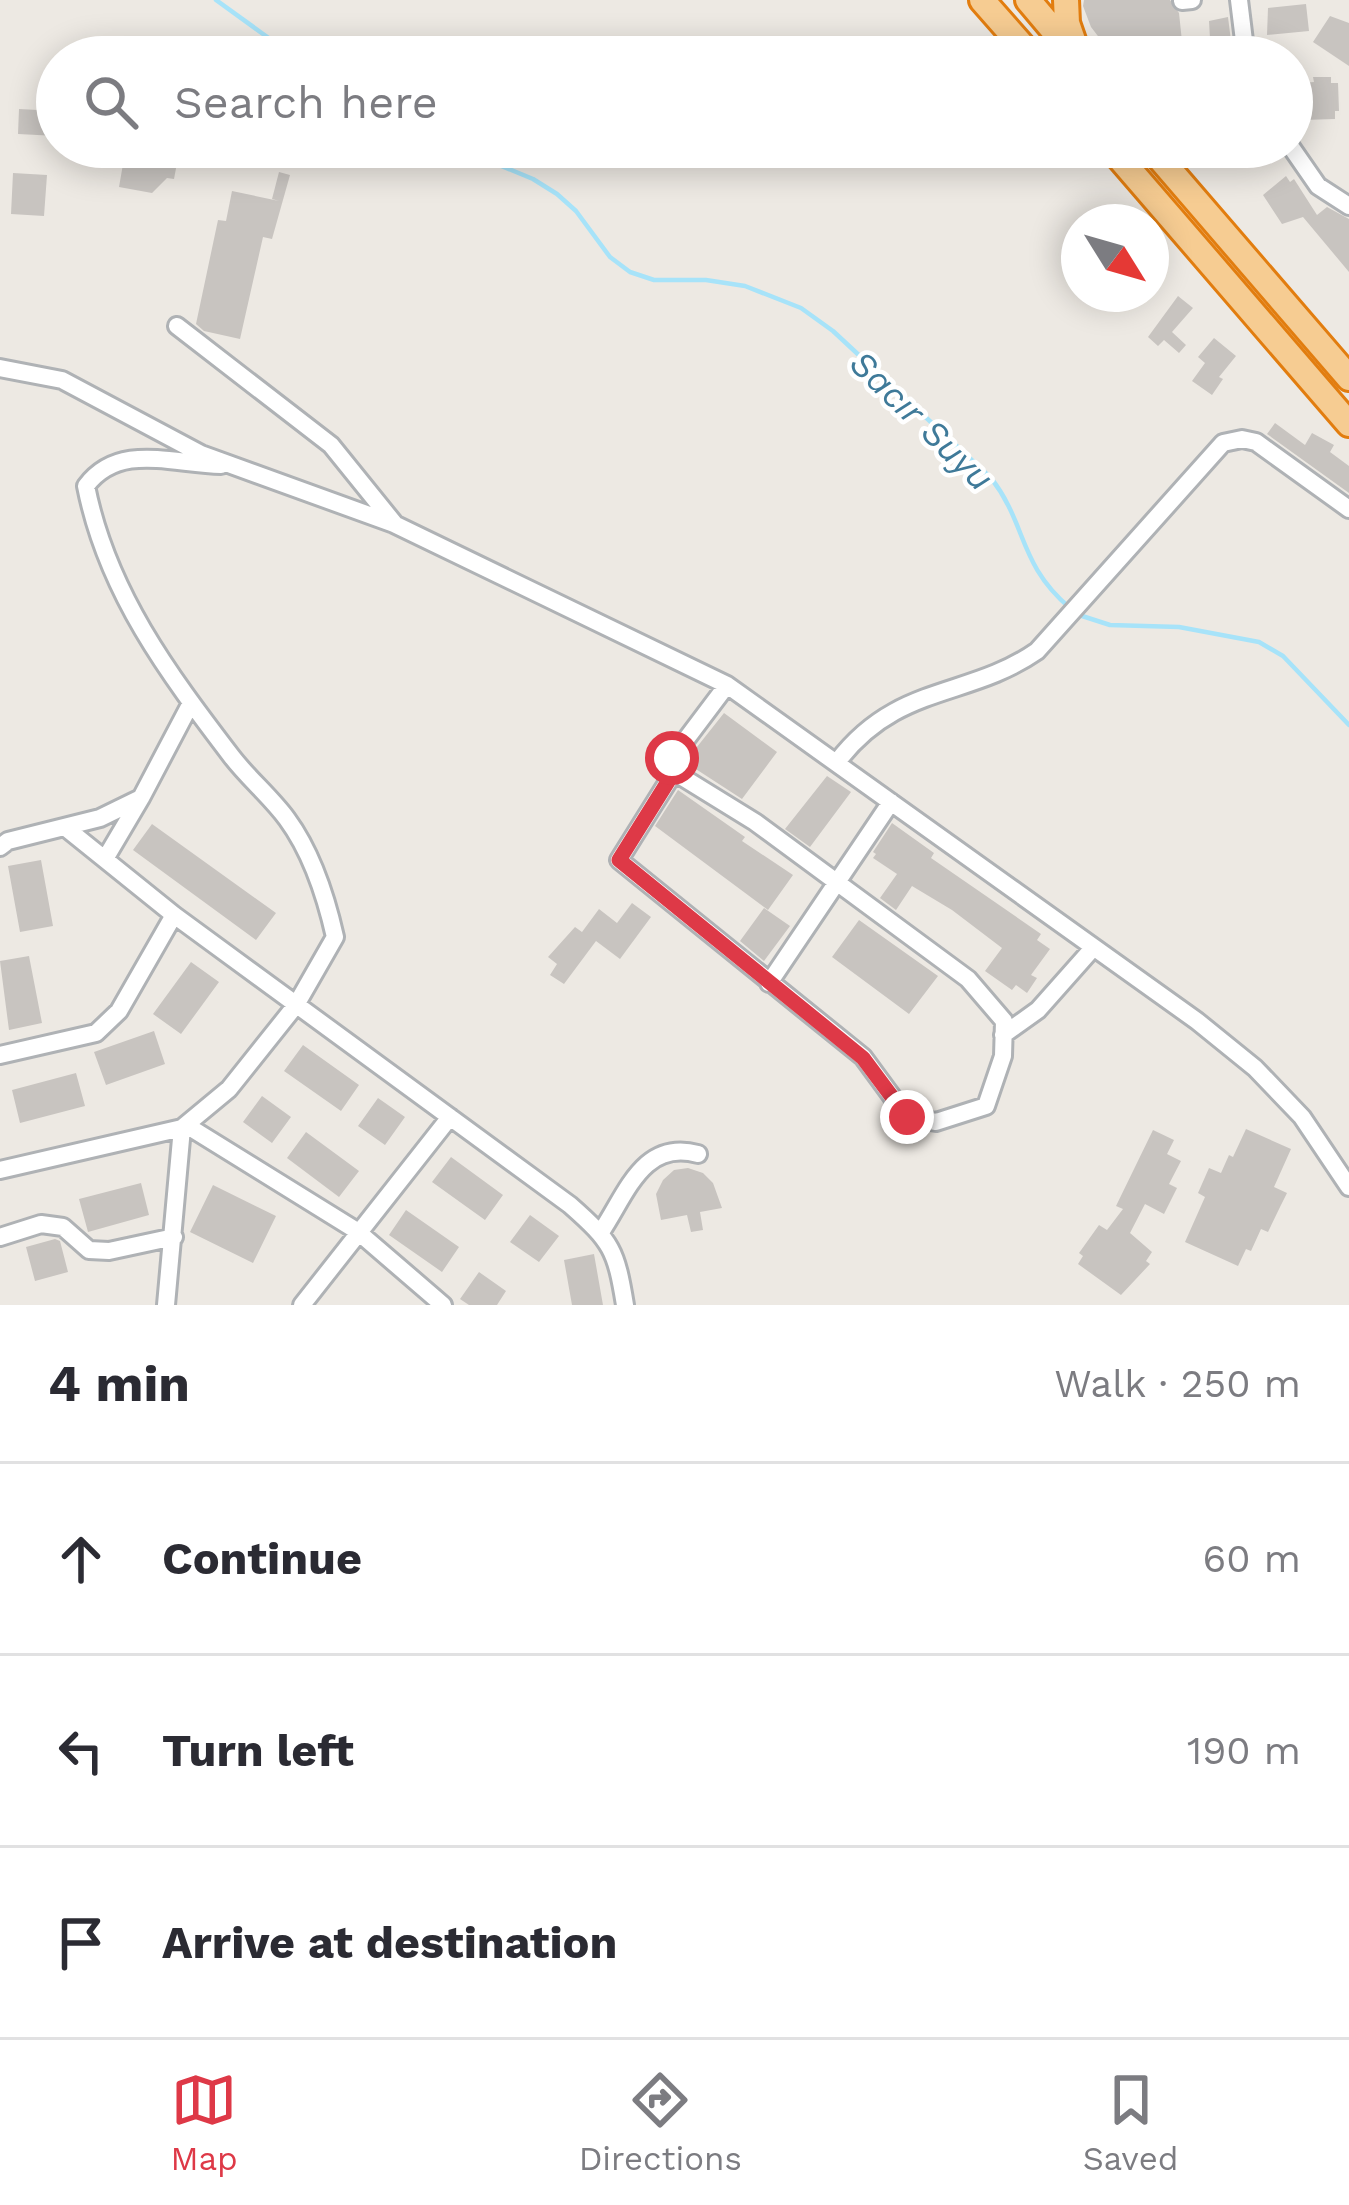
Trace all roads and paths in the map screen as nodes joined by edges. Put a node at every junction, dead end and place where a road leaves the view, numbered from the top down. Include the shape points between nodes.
1 (1066, 0) edge
2 (1192, 0) edge
3 (1239, 0) edge
4 (1182, 2) edge
5 (1011, 5) edge
6 (1024, 36) edge
7 (1050, 36) edge
8 (1071, 36) edge
9 (1243, 36) edge
10 (1128, 168) edge
11 (1168, 168) edge
12 (1306, 168) edge
13 (1349, 206) edge
14 (177, 326) dead end
15 (0, 368) edge
16 (1349, 378) edge
17 (1349, 424) edge
18 (235, 466) junction
19 (1349, 509) edge
20 (394, 524) junction
21 (727, 685) junction
22 (191, 703) junction
23 (837, 761) junction
24 (674, 772) junction
25 (141, 797) junction
26 (890, 802) junction
27 (66, 828) junction
28 (0, 847) edge
29 (105, 859) junction
30 (838, 883) junction
31 (174, 914) junction
32 (1093, 948) junction
33 (769, 983) junction
34 (296, 1005) junction
35 (1004, 1035) junction
36 (0, 1055) edge
37 (450, 1117) junction
38 (184, 1127) junction
39 (698, 1154) dead end
40 (0, 1170) edge
41 (1349, 1186) edge
42 (357, 1231) junction
43 (601, 1232) junction
44 (0, 1237) edge
45 (174, 1237) junction
46 (166, 1305) edge
47 (302, 1305) edge
48 (443, 1305) edge
49 (626, 1305) edge

1 - 8 highway
2 - 4 street
3 - 9 street
5 - 6 highway
5 - 7 highway
10 - 17 highway
11 - 16 highway
12 - 13 street
14 - 20 street via 331,445
15 - 18 street via 62,380
18 - 20 street
18 - 22 street via 130,456 100,467 86,486 133,618
19 - 23 street via 1256,442 1229,440 1037,651 882,718
20 - 21 street
21 - 23 street
21 - 24 street via 672,758
22 - 25 street
22 - 34 street via 289,821 324,890 335,937
23 - 26 street
24 - 30 street
24 - 33 street via 619,860
25 - 27 street
25 - 29 street
26 - 30 street
26 - 32 street
27 - 28 street
27 - 29 street
29 - 31 street
30 - 33 street
30 - 35 street via 968,980 1004,1021
31 - 34 street
31 - 36 street via 118,1011 96,1033
32 - 35 street via 1039,1010
32 - 41 street via 1256,1068
33 - 35 street via 863,1058 907,1117 936,1122 986,1106
34 - 37 street
34 - 38 street via 229,1089
37 - 42 street
37 - 43 street
38 - 40 street
38 - 42 street
38 - 45 street
39 - 43 street via 678,1148 643,1166
42 - 47 street
42 - 48 street
43 - 49 street via 617,1257
44 - 45 street via 41,1224 63,1227 88,1250 109,1251
45 - 46 street

